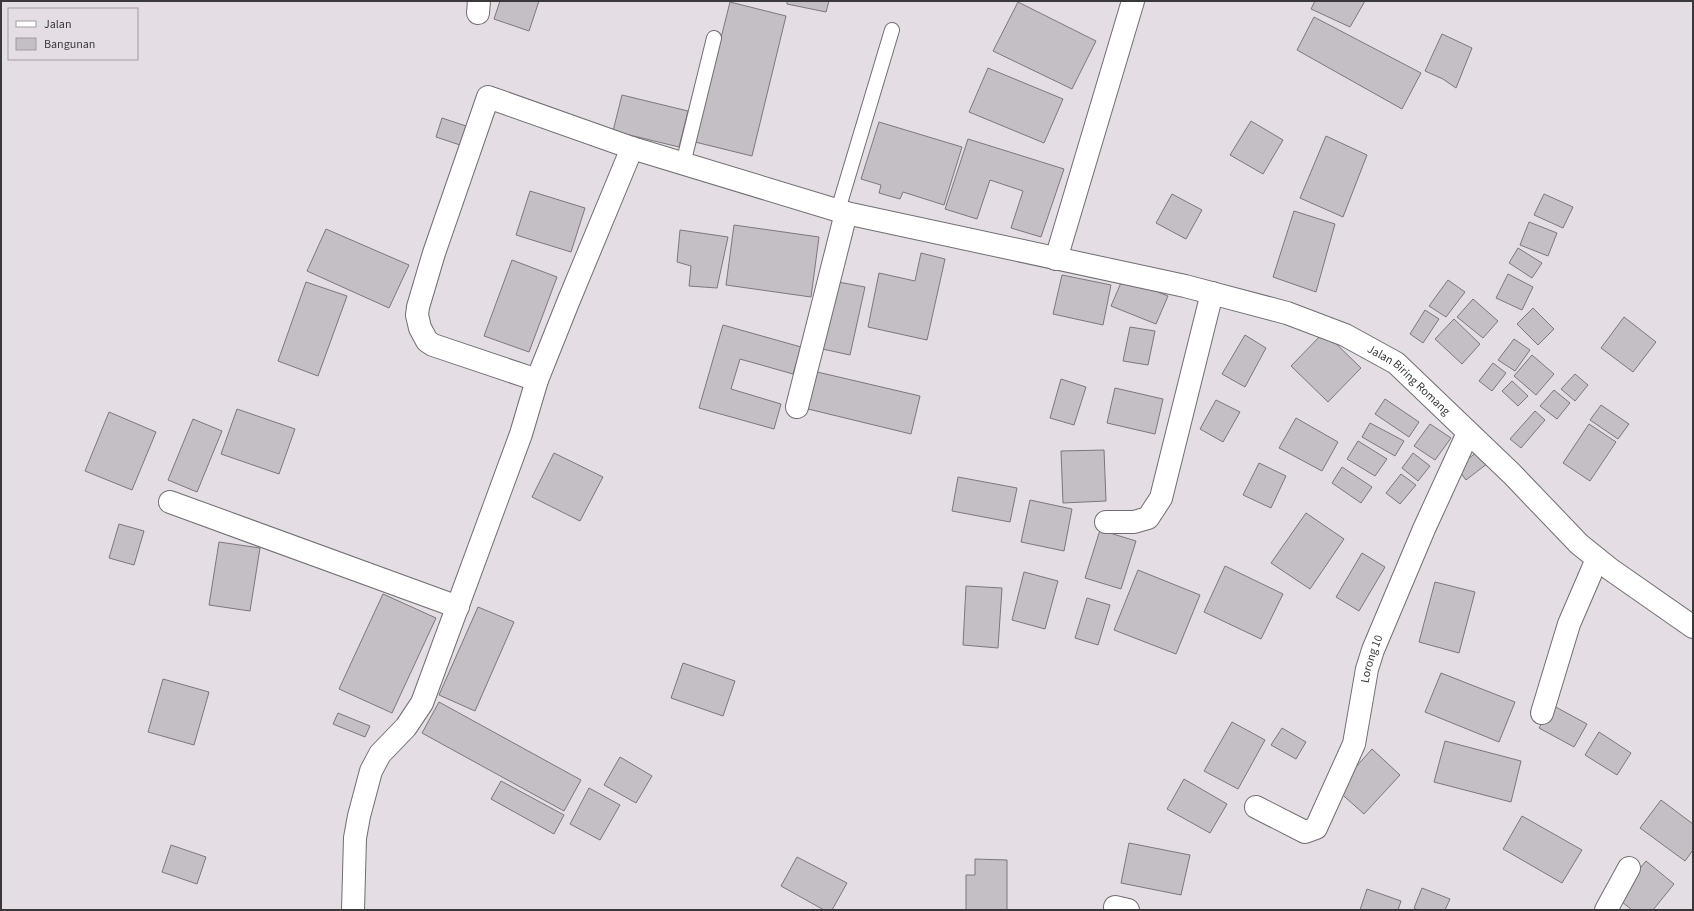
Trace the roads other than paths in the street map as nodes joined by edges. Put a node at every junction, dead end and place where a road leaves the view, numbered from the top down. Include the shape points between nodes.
1 (1133, 1) edge
2 (892, 30) dead end
3 (714, 38) dead end
4 (632, 148) junction
5 (683, 164) junction
6 (842, 212) junction
7 (1056, 260) junction
8 (1212, 293) junction
9 (537, 380) junction
10 (797, 407) dead end
11 (1468, 433) junction
12 (170, 502) dead end
13 (1106, 522) dead end
14 (1597, 560) junction
15 (458, 606) junction
16 (1693, 626) edge
17 (1542, 713) dead end
18 (1256, 806) dead end
19 (1629, 868) dead end
20 (353, 910) edge
21 (1606, 910) edge

1 - 7 street
2 - 6 lane
3 - 5 lane
4 - 5 street, Jalan Biring Romang
4 - 9 street
4 - 9 street, Jalan Biring Romang via 488,97 434,253 417,315 423,335 433,345
5 - 6 street, Jalan Biring Romang
6 - 7 street, Jalan Biring Romang
6 - 10 street
7 - 8 street, Jalan Biring Romang
8 - 11 street, Jalan Biring Romang via 1316,323 1386,357 1405,370
8 - 13 street via 1161,498 1148,518 1134,522
9 - 15 street
11 - 14 street, Jalan Biring Romang
11 - 18 street, Lorong 10 via 1373,650 1367,669 1354,744 1316,828 1305,832
12 - 15 street
14 - 16 street, Jalan Biring Romang
14 - 17 street via 1569,624
15 - 20 street via 418,710 406,727 380,754 371,771 355,838
19 - 21 street

